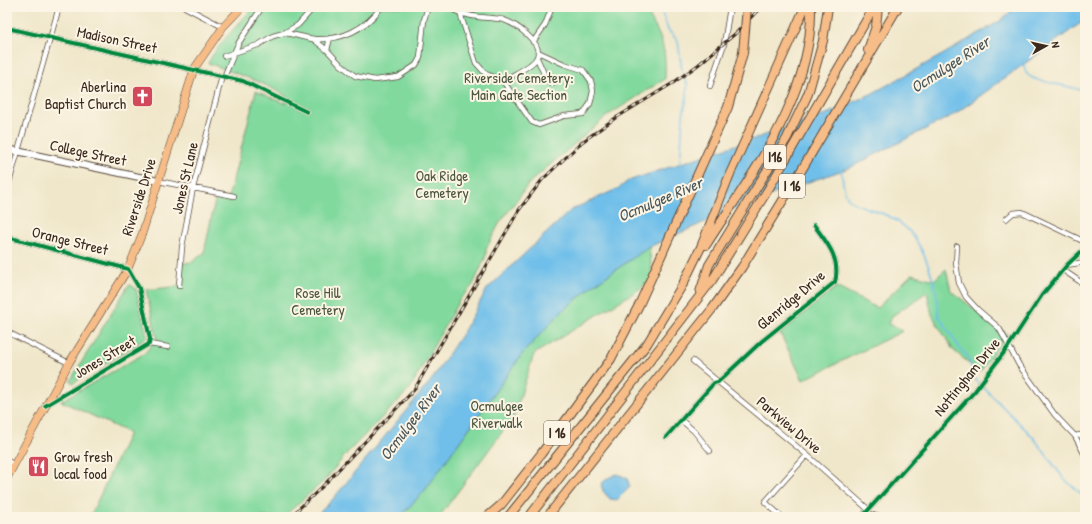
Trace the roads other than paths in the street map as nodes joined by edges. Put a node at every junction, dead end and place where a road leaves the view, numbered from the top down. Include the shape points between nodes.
1 (59, 7) edge
2 (185, 7) edge
3 (242, 7) edge
4 (262, 7) edge
5 (314, 7) edge
6 (381, 7) edge
7 (428, 7) edge
8 (447, 7) edge
9 (552, 7) edge
10 (730, 7) edge
11 (747, 7) edge
12 (805, 7) edge
13 (811, 7) edge
14 (828, 7) edge
15 (874, 7) edge
16 (878, 7) edge
17 (898, 7) edge
18 (460, 13) junction
19 (298, 25) junction
20 (223, 27) junction
21 (7, 28) edge
22 (284, 33) junction
23 (299, 35) junction
24 (51, 37) junction
25 (330, 38) junction
26 (312, 39) junction
27 (533, 42) junction
28 (327, 50) junction
29 (538, 52) junction
30 (232, 53) junction
31 (224, 56) dead end
32 (536, 58) junction
33 (865, 61) junction
34 (194, 69) junction
35 (223, 76) junction
36 (503, 81) junction
37 (552, 84) dead end
38 (710, 86) dead end
39 (307, 112) dead end
40 (7, 149) edge
41 (19, 151) junction
42 (158, 181) junction
43 (193, 188) junction
44 (7, 190) edge
45 (234, 196) dead end
46 (1006, 219) dead end
47 (814, 225) dead end
48 (7, 237) edge
49 (1085, 242) edge
50 (957, 246) dead end
51 (1085, 248) edge
52 (1085, 262) edge
53 (1067, 265) junction
54 (692, 267) junction
55 (128, 269) junction
56 (1063, 270) junction
57 (1085, 285) edge
58 (180, 286) dead end
59 (698, 296) junction
60 (7, 332) edge
61 (149, 344) junction
62 (1008, 347) junction
63 (168, 348) dead end
64 (693, 361) dead end
65 (69, 363) junction
66 (718, 382) junction
67 (45, 406) junction
68 (681, 420) junction
69 (1085, 434) edge
70 (1075, 436) junction
71 (666, 437) dead end
72 (710, 451) dead end
73 (807, 455) junction
74 (1085, 455) edge
75 (7, 461) edge
76 (14, 464) junction
77 (7, 478) edge
78 (869, 510) junction
79 (547, 515) edge
80 (863, 515) edge
81 (487, 517) edge
82 (508, 517) edge
83 (529, 517) edge
84 (782, 517) edge
85 (878, 517) edge

1 - 24 street
2 - 20 street
3 - 20 main road, Riverside Drive
4 - 30 street, Jones St Lane
5 - 19 street
6 - 25 street via 361,28
7 - 28 street via 420,58 416,65 398,77 375,80 355,76 341,66
8 - 18 street
9 - 27 street via 546,25
10 - 38 street via 724,44
11 - 81 highway, I 16, bridge via 743,53 728,107 639,305 611,359 501,505
12 - 54 highway, I 16
13 - 54 highway via 810,42 795,92 761,159
14 - 59 highway, I16 via 823,41 808,94 787,138 708,265
15 - 59 highway via 725,260
16 - 33 highway via 876,26
17 - 33 highway
18 - 27 street via 504,20 518,28
18 - 36 street via 476,63 486,74
19 - 22 street
19 - 23 street
20 - 34 main road, Riverside Drive
21 - 24 street, Madison Street
22 - 23 street
22 - 30 street
23 - 26 street
24 - 34 street, Madison Street
24 - 41 street
25 - 26 street
25 - 28 street
26 - 28 street
27 - 29 street
29 - 32 street
29 - 36 street via 588,74 593,86 593,97 583,114 564,116 537,124 527,117
30 - 31 street
30 - 35 street, Jones St Lane
32 - 36 street
32 - 37 street
33 - 79 highway, I 16 via 742,267 713,308
34 - 35 street, Madison Street
34 - 42 main road, Riverside Drive
35 - 39 street, Madison Street via 248,83
35 - 43 street, Jones St Lane
40 - 41 street, College Street
41 - 42 street, College Street
41 - 44 street
42 - 43 street, College Street
42 - 55 main road, Riverside Drive
43 - 45 street, College Street
43 - 58 street, Jones St Lane via 182,246
46 - 49 street via 1013,213 1022,212
47 - 66 street, Glenridge Drive via 827,242 837,263 835,282 762,341
48 - 55 street, Orange Street
50 - 62 street via 959,283 966,297 999,328
51 - 53 street, Nottingham Drive
52 - 53 street
53 - 56 street, Nottingham Drive
54 - 82 highway, I 16 via 647,344
55 - 61 street, Jones Street via 139,288
55 - 65 main road, Riverside Drive
56 - 57 street
56 - 62 street, Nottingham Drive via 1042,295
59 - 83 highway, I16
60 - 65 street
61 - 63 street, Jones Street
61 - 67 street, Jones Street
62 - 70 street via 1055,416
62 - 78 street, Nottingham Drive via 978,387
64 - 66 street, Parkview Drive
65 - 67 main road, Riverside Drive
66 - 68 street, Glenridge Drive
66 - 73 street, Parkview Drive
67 - 76 main road, Riverside Drive
68 - 71 street, Glenridge Drive
68 - 72 street
69 - 70 street
70 - 74 street
73 - 78 street, Parkview Drive
73 - 84 street via 765,502
75 - 76 street
76 - 77 main road, Riverside Drive
78 - 80 street, Nottingham Drive
80 - 85 street

